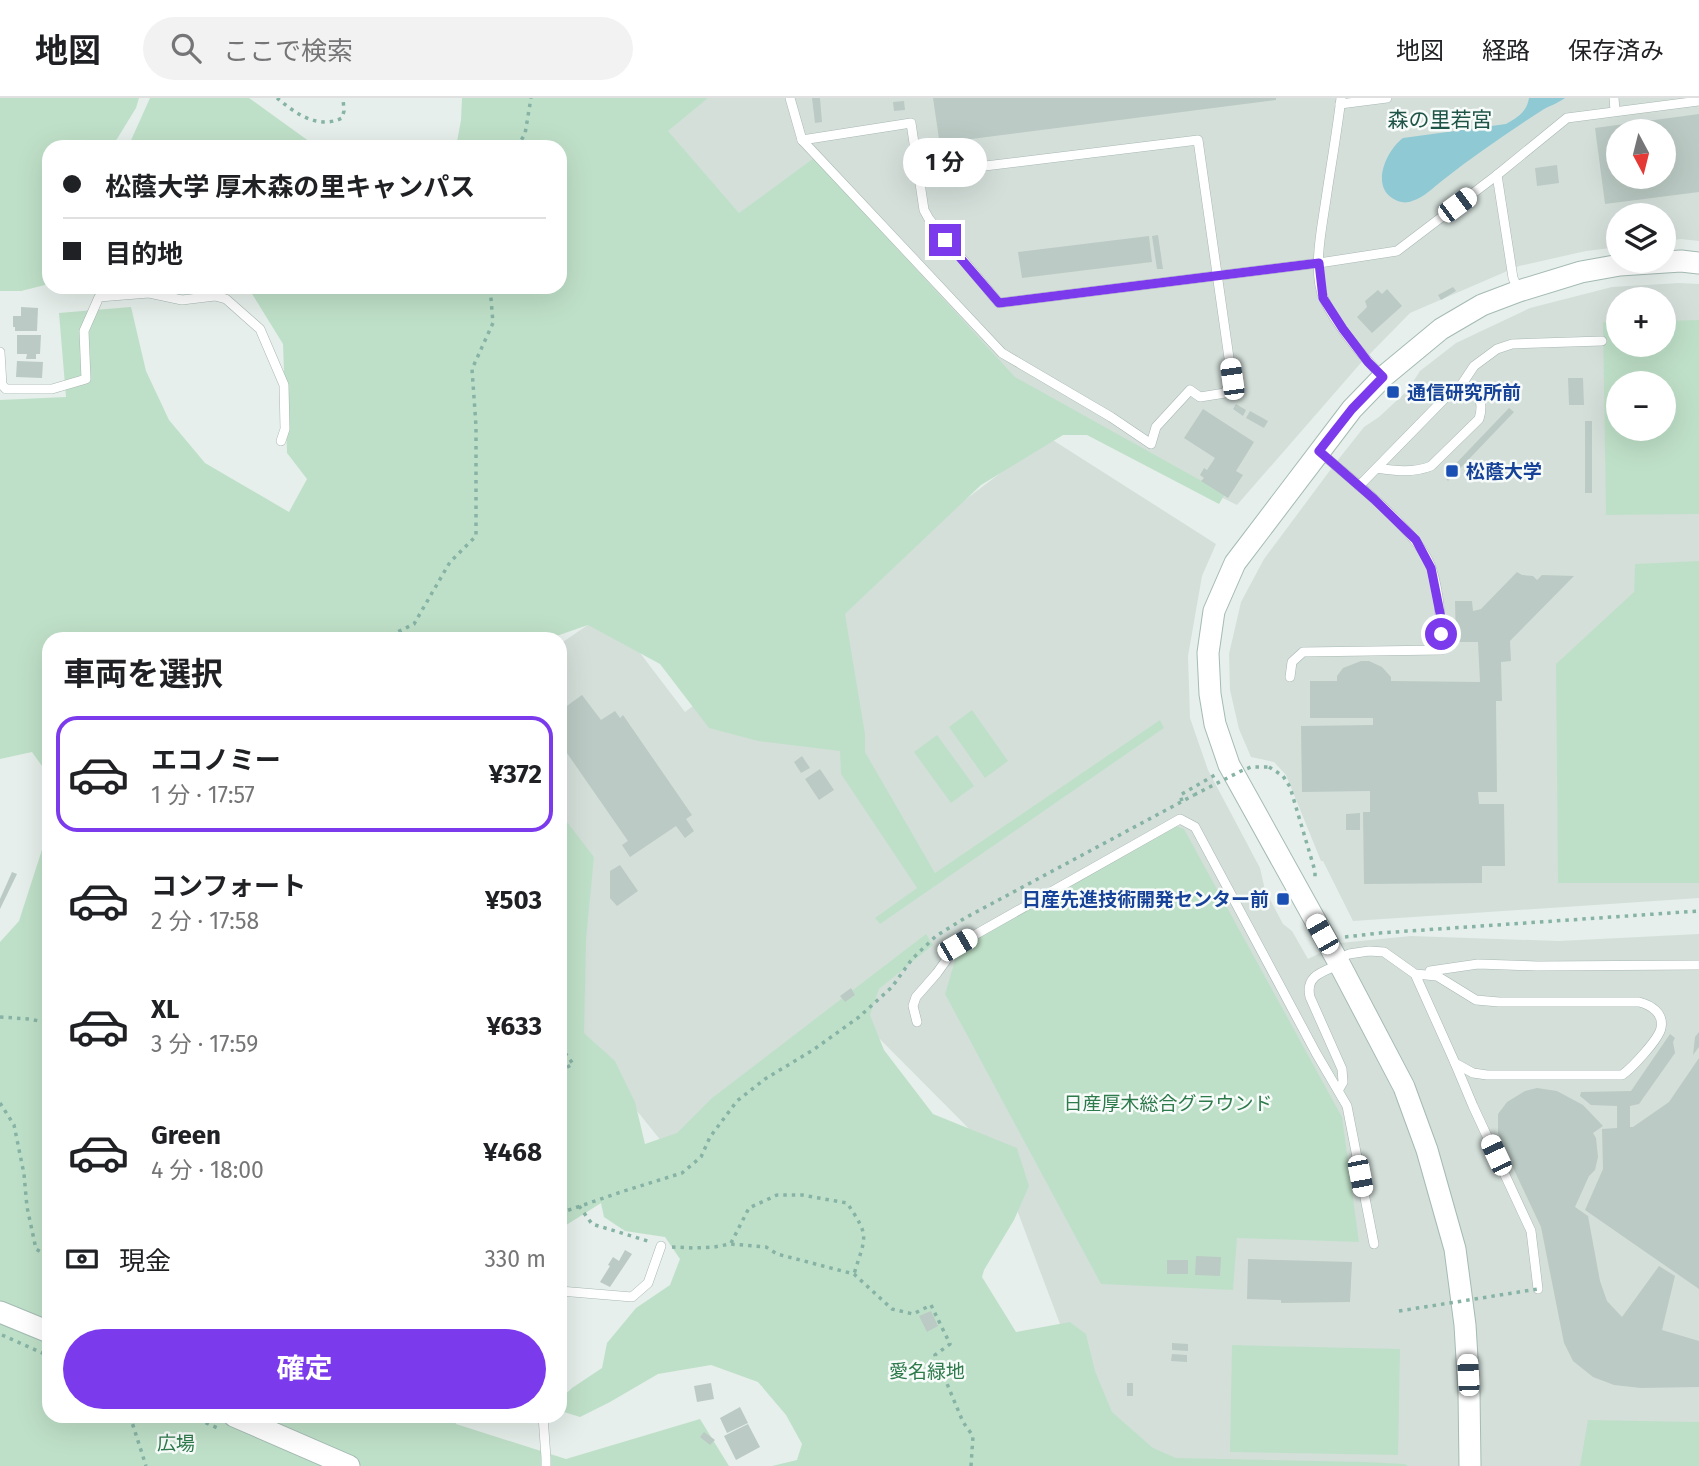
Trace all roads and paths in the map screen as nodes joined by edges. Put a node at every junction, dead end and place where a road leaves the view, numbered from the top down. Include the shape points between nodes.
1 (277, 98) edge
2 (343, 98) edge
3 (531, 98) edge
4 (790, 98) edge
5 (1387, 98) edge
6 (1614, 98) edge
7 (1341, 101) edge
8 (1699, 101) edge
9 (1615, 111) junction
10 (521, 140) edge
11 (802, 140) junction
12 (919, 174) junction
13 (1497, 175) junction
14 (1319, 263) junction
15 (1699, 263) edge
16 (1217, 275) junction
17 (1519, 290) junction
18 (136, 294) edge
19 (154, 294) edge
20 (491, 294) edge
21 (1602, 341) dead end
22 (0, 352) edge
23 (1383, 377) junction
24 (1460, 387) junction
25 (281, 441) dead end
26 (1319, 451) junction
27 (1377, 467) junction
28 (1359, 486) junction
29 (397, 632) edge
30 (1290, 677) dead end
31 (1219, 774) dead end
32 (1194, 795) dead end
33 (1182, 801) dead end
34 (1315, 890) dead end
35 (1699, 911) edge
36 (1339, 954) junction
37 (1699, 965) edge
38 (1415, 974) junction
39 (870, 1007) dead end
40 (0, 1017) edge
41 (42, 1022) edge
42 (917, 1022) dead end
43 (1455, 1063) junction
44 (1339, 1090) junction
45 (0, 1103) edge
46 (579, 1206) junction
47 (567, 1210) edge
48 (730, 1244) junction
49 (1374, 1244) dead end
50 (661, 1246) junction
51 (42, 1253) edge
52 (854, 1274) junction
53 (1538, 1289) joint
54 (567, 1292) edge
55 (1399, 1311) dead end
56 (0, 1312) edge
57 (42, 1329) edge
58 (0, 1335) edge
59 (42, 1353) edge
60 (132, 1423) edge
61 (250, 1423) edge
62 (544, 1423) edge
63 (146, 1466) edge
64 (349, 1466) edge
65 (546, 1466) edge
66 (971, 1466) edge
67 (1470, 1466) edge

1 - 2 path via 318,122 342,118
3 - 10 path
4 - 11 lane
5 - 7 lane
6 - 9 lane
7 - 14 lane
8 - 9 lane
9 - 13 lane via 1567,118
11 - 12 lane via 911,123
11 - 16 lane via 1002,353 1152,444 1156,427 1191,390 1200,397 1225,393 1232,379
12 - 16 lane via 929,219 999,303
12 - 16 lane via 1198,140
13 - 14 lane via 1397,251
13 - 17 lane via 1513,278
14 - 16 lane
14 - 23 lane via 1323,298
15 - 17 street via 1620,265
17 - 23 street via 1441,329
18 - 22 lane via 99,297 84,331 86,379 52,389 6,389
19 - 25 lane via 182,300 226,299 260,329 284,385
20 - 29 path via 493,323 472,369 477,426 476,536 450,562 414,624
21 - 24 lane via 1512,344 1474,366
23 - 26 street
24 - 27 lane
24 - 27 lane via 1480,399 1482,410 1479,419 1439,460 1421,470
26 - 28 lane
26 - 36 street via 1234,562 1214,611 1208,653 1215,724 1229,765
27 - 28 lane
28 - 30 lane via 1416,540 1431,568 1441,618 1441,650 1303,652 1292,663
31 - 33 path via 1180,795
32 - 34 path, bridge via 1251,767 1269,767 1283,776 1315,871
35 - 36 path via 1393,932
36 - 38 lane via 1384,952
36 - 44 lane via 1308,984 1342,1069
36 - 67 street via 1404,1087 1455,1249 1465,1325
37 - 38 lane via 1478,964
38 - 43 lane
38 - 43 lane via 1437,976 1476,1000 1639,1002 1652,1005 1661,1018 1661,1029 1644,1054 1622,1075 1487,1075
39 - 46 path via 737,1101 701,1157 682,1173
40 - 41 path
42 - 44 lane via 916,997 957,945 1180,819 1195,827
43 - 53 lane via 1531,1231
44 - 49 lane via 1352,1126
45 - 51 path via 14,1125 36,1250
46 - 47 path
46 - 50 path via 592,1224
48 - 50 path
48 - 52 path via 766,1247
48 - 52 path via 749,1208 777,1195 847,1203 865,1238
50 - 54 lane via 648,1283 632,1297
52 - 66 path via 892,1309 913,1314 931,1306 950,1344 935,1355 973,1436
53 - 55 path, bridge
56 - 57 street
58 - 59 path
60 - 63 path
61 - 64 street
62 - 65 lane

